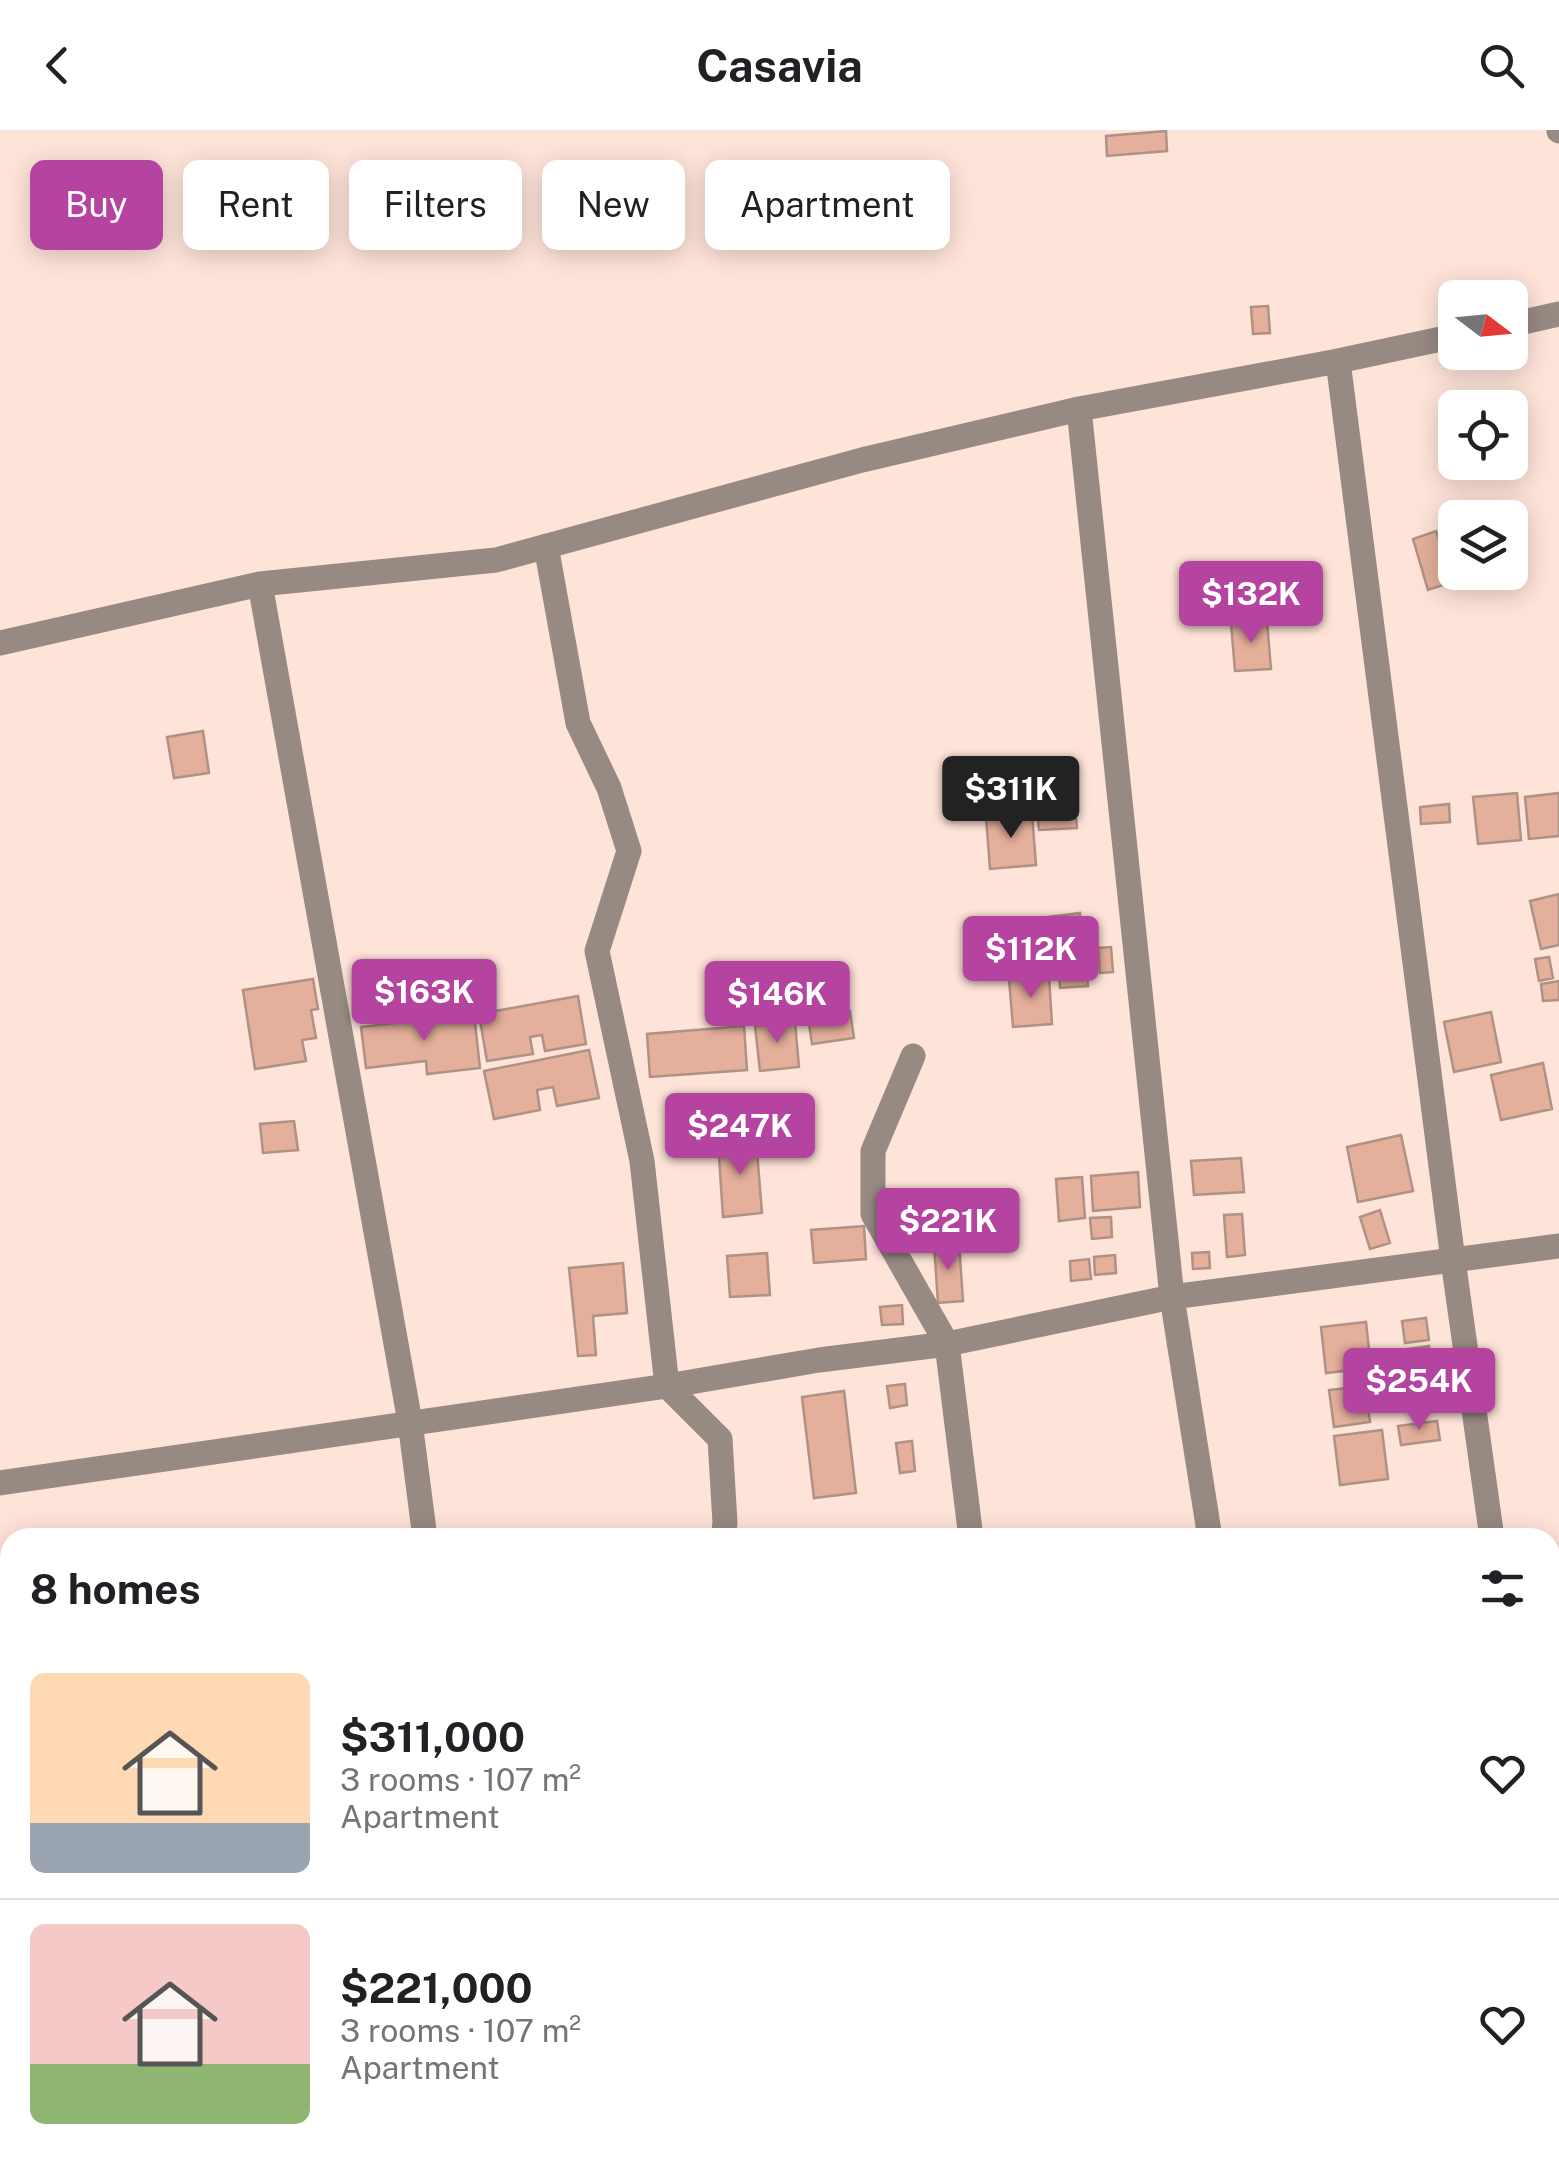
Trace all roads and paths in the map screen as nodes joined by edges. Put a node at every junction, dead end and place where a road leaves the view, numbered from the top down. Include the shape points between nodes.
1 (1559, 314) edge
2 (1528, 321) edge
3 (1438, 340) edge
4 (1338, 361) junction
5 (1079, 410) junction
6 (546, 546) junction
7 (260, 584) junction
8 (0, 644) edge
9 (914, 1056) dead end
10 (1559, 1246) edge
11 (1453, 1260) junction
12 (1172, 1297) junction
13 (948, 1344) junction
14 (667, 1386) junction
15 (410, 1422) junction
16 (0, 1482) edge
17 (424, 1528) edge
18 (724, 1528) edge
19 (970, 1528) edge
20 (1208, 1528) edge
21 (1491, 1528) edge

1 - 2 street
3 - 4 street
4 - 5 street
4 - 11 street
5 - 6 street via 862,460
5 - 12 street
6 - 7 street via 496,560
6 - 14 street via 578,723 629,851 597,951 642,1161
7 - 8 street
7 - 15 street
9 - 13 street via 873,1151 873,1214
10 - 11 street
11 - 12 street
11 - 21 street
12 - 13 street
12 - 20 street
13 - 14 street
13 - 19 street
14 - 15 street
14 - 18 street via 720,1440
15 - 16 street
15 - 17 street

